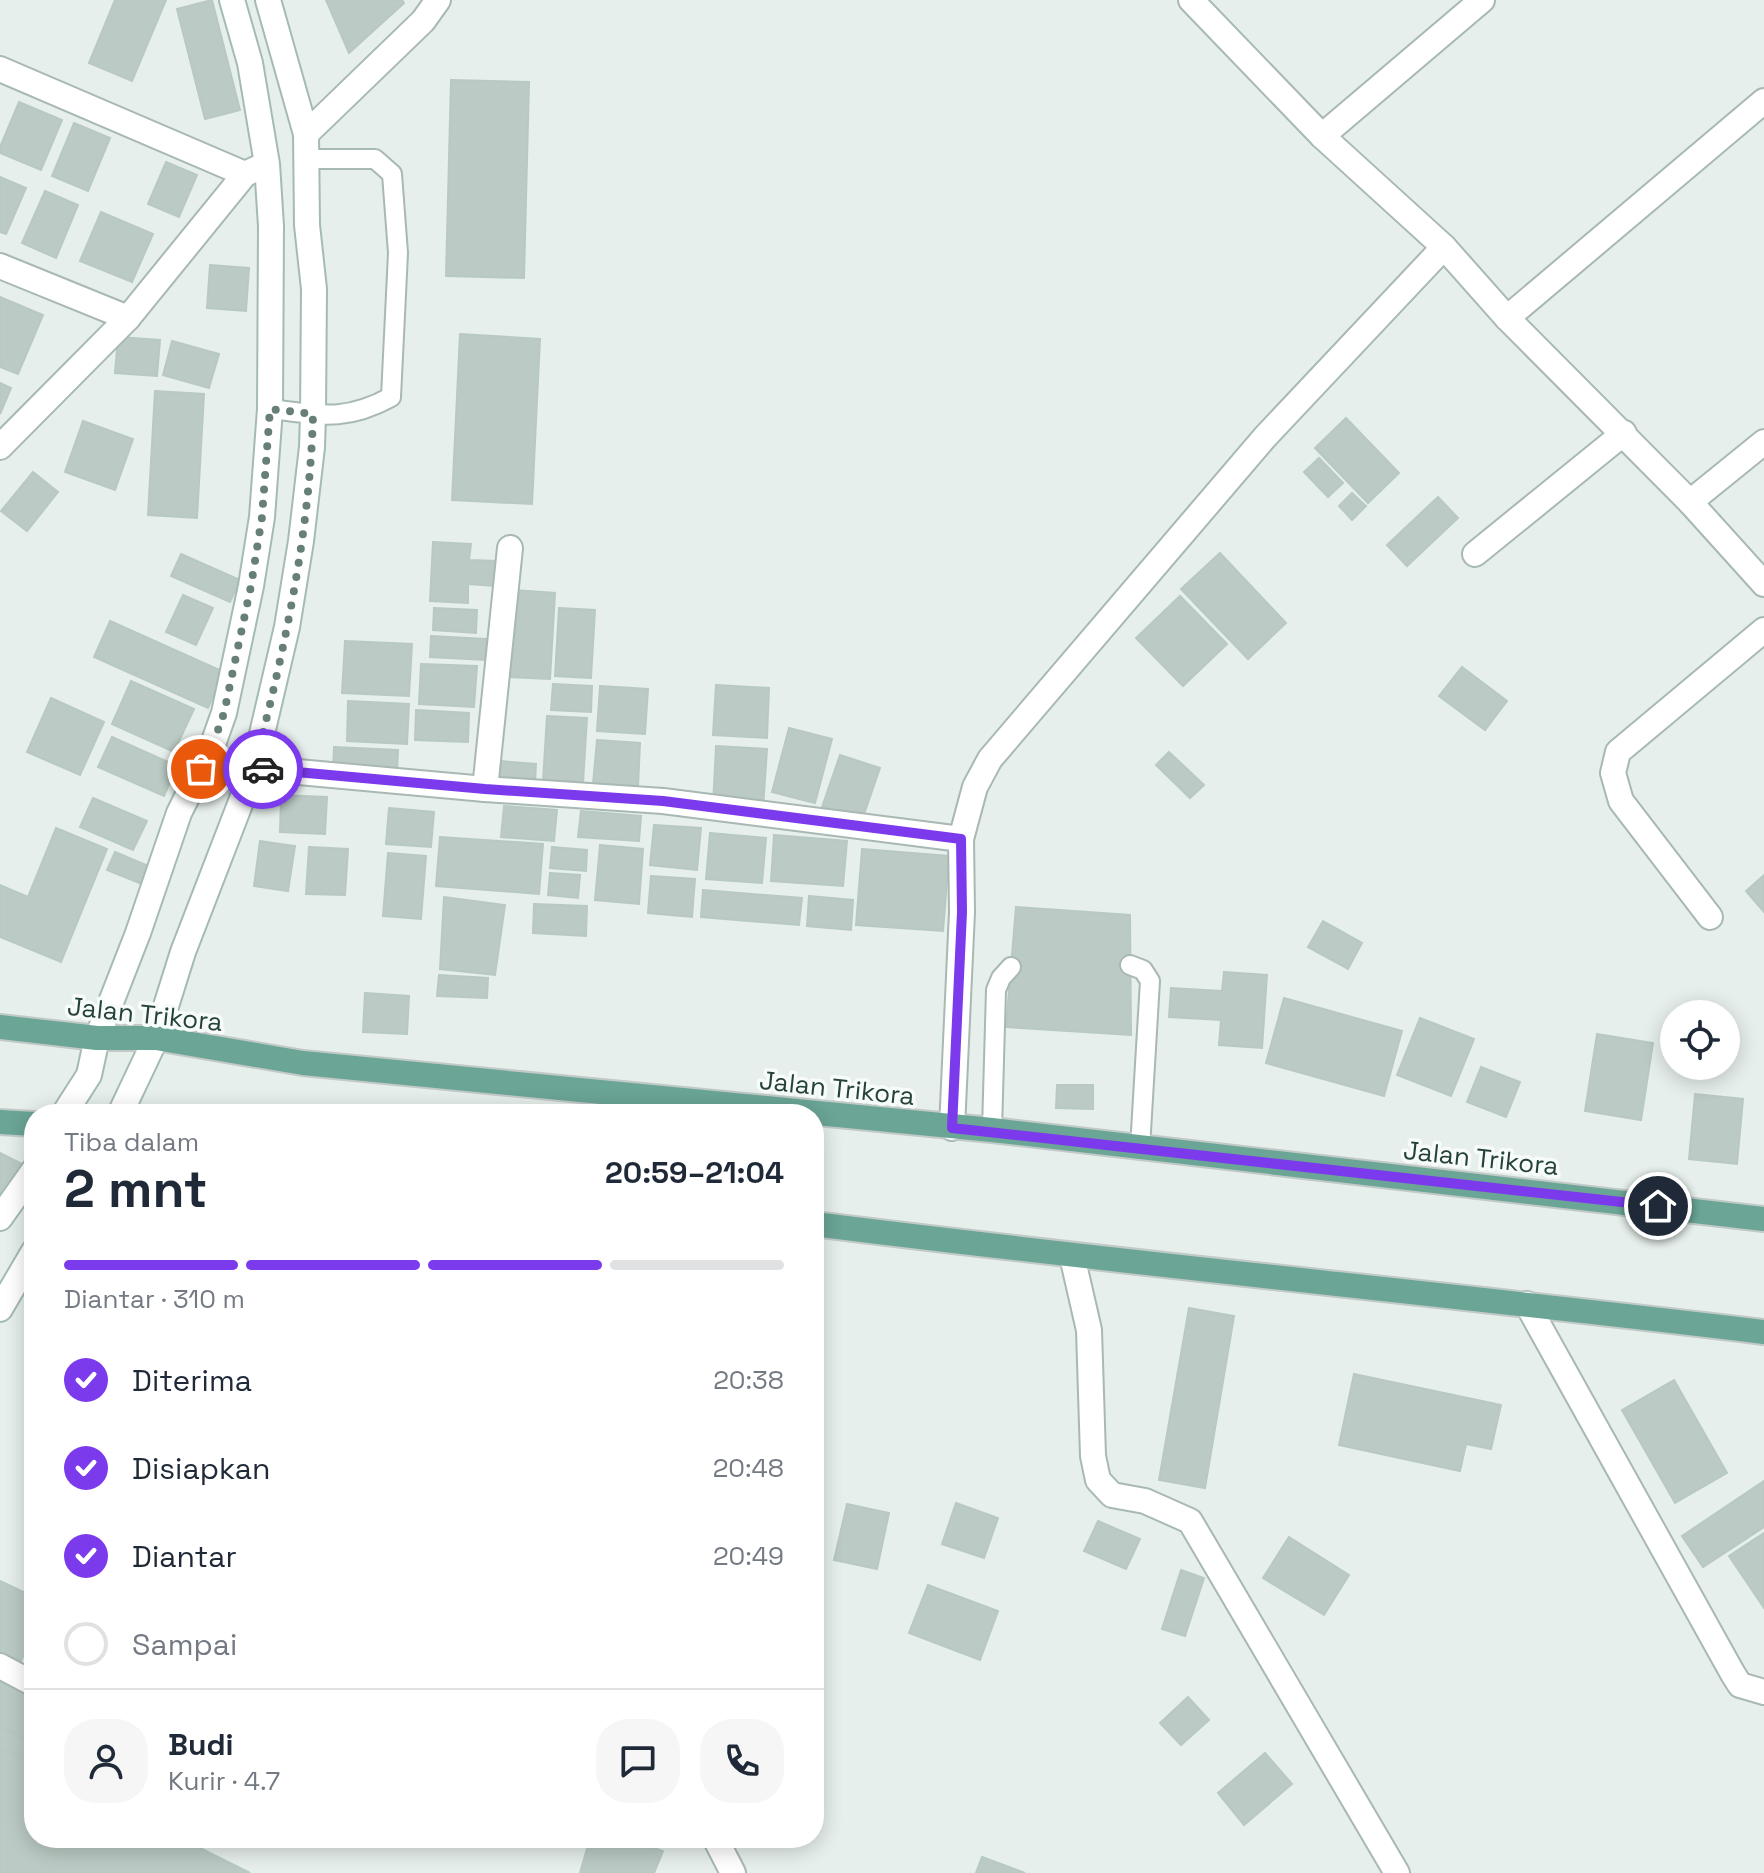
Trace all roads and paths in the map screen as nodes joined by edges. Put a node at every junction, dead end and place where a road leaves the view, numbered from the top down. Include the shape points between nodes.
1 (232, 0) edge
2 (268, 0) edge
3 (438, 0) edge
4 (1191, 0) edge
5 (1482, 0) edge
6 (0, 69) edge
7 (1764, 101) edge
8 (306, 134) junction
9 (1322, 136) junction
10 (307, 159) junction
11 (256, 169) junction
12 (1444, 247) junction
13 (0, 266) edge
14 (128, 318) junction
15 (1507, 318) junction
16 (270, 409) junction
17 (313, 414) junction
18 (1624, 433) junction
19 (1764, 442) edge
20 (0, 447) edge
21 (1690, 502) junction
22 (510, 548) dead end
23 (1475, 554) dead end
24 (1764, 584) edge
25 (1764, 630) edge
26 (254, 768) junction
27 (485, 789) junction
28 (961, 839) junction
29 (1710, 917) dead end
30 (1130, 965) dead end
31 (1011, 967) dead end
32 (0, 1027) edge
33 (97, 1038) junction
34 (156, 1038) junction
35 (70, 1104) edge
36 (125, 1104) edge
37 (712, 1104) edge
38 (824, 1115) edge
39 (0, 1122) edge
40 (24, 1123) edge
41 (952, 1128) junction
42 (992, 1130) junction
43 (1140, 1148) junction
44 (24, 1184) edge
45 (0, 1218) edge
46 (1764, 1219) edge
47 (824, 1225) edge
48 (1072, 1256) junction
49 (24, 1268) edge
50 (1527, 1304) junction
51 (0, 1309) edge
52 (1764, 1332) edge
53 (0, 1666) edge
54 (24, 1679) edge
55 (1764, 1692) edge
56 (720, 1848) edge
57 (733, 1873) edge
58 (1397, 1873) edge

1 - 11 street via 250,63
2 - 8 street
3 - 8 street via 423,21
4 - 9 street
5 - 9 street
6 - 11 street
7 - 15 street
8 - 10 street
9 - 12 street
10 - 17 street
10 - 17 lane via 375,159 392,174 398,253 391,397 349,415
11 - 14 street
11 - 16 street via 271,226
12 - 15 street
12 - 28 street via 1265,437 990,759 975,787
13 - 14 street
14 - 20 street
15 - 18 street
16 - 17 lane
16 - 33 street via 262,517 224,713 179,813
17 - 26 street via 287,627
18 - 21 street
18 - 23 street
19 - 21 street
21 - 24 street
22 - 27 street
25 - 29 street via 1618,752 1613,773 1621,801
26 - 27 street
26 - 34 street
27 - 28 street via 663,801
28 - 41 street
30 - 43 lane via 1143,970 1150,981
31 - 42 lane via 996,990
32 - 33 main road, Jalan Trikora
33 - 34 main road, Jalan Trikora
33 - 35 street via 89,1075
34 - 36 street
34 - 37 main road, Jalan Trikora via 303,1063
38 - 41 main road, Jalan Trikora
39 - 40 main road
41 - 42 main road, Jalan Trikora
42 - 43 main road, Jalan Trikora
43 - 46 main road, Jalan Trikora
44 - 45 street
47 - 48 main road
48 - 50 main road
48 - 58 street via 1089,1330 1098,1480 1112,1495 1145,1501 1190,1521
49 - 51 street
50 - 52 main road
50 - 55 street via 1733,1674 1740,1685
53 - 54 street
56 - 57 street

